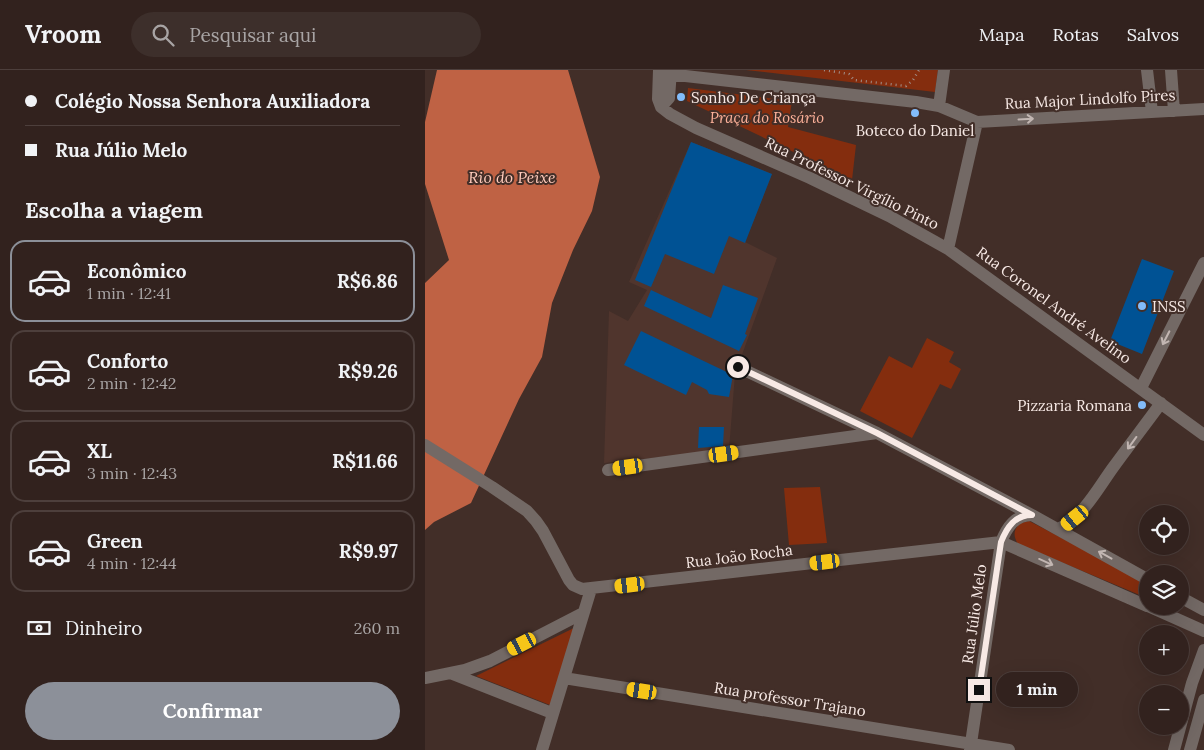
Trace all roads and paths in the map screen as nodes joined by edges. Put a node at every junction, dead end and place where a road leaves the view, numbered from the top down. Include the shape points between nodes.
1 (824, 70) edge
2 (919, 70) edge
3 (944, 70) edge
4 (1147, 70) edge
5 (1171, 70) edge
6 (665, 72) edge
7 (939, 106) junction
8 (1204, 109) edge
9 (1174, 111) junction
10 (1152, 112) junction
11 (977, 122) junction
12 (948, 249) junction
13 (1204, 263) edge
14 (738, 367) dead end
15 (1141, 388) junction
16 (1161, 403) junction
17 (877, 433) junction
18 (1204, 435) edge
19 (425, 445) edge
20 (608, 470) dead end
21 (1032, 515) junction
22 (1058, 529) junction
23 (1001, 542) junction
24 (1139, 575) edge
25 (591, 589) junction
26 (1139, 602) edge
27 (1189, 602) edge
28 (1204, 610) edge
29 (583, 612) junction
30 (1168, 615) edge
31 (1204, 631) edge
32 (1204, 650) edge
33 (450, 673) junction
34 (425, 678) edge
35 (565, 678) junction
36 (1204, 700) edge
37 (552, 713) junction
38 (971, 748) edge
39 (542, 750) edge
40 (1009, 750) edge
41 (1174, 750) edge
42 (1190, 750) edge

1 - 2 path via 849,74 854,80 906,86
3 - 7 street
4 - 10 street
5 - 9 street
6 - 7 street
6 - 12 street, Rua Professor Virgílio Pinto via 662,102 696,128 810,178
7 - 11 street
8 - 9 street, Rua Major Lindolfo Pires
9 - 10 street, Rua Major Lindolfo Pires
11 -> 10 street, Rua Major Lindolfo Pires
11 - 12 street
12 - 15 street, Rua Coronel André Avelino
13 -> 15 street
14 - 17 street
15 - 16 street, Rua Coronel André Avelino
16 - 18 street, Rua Coronel André Avelino
16 -> 22 street via 1084,507 1075,518
17 - 20 street
17 - 21 street
19 - 25 street via 527,511 543,531 573,585
21 - 22 street
21 - 23 street via 1025,515 1010,524
24 -> 22 street
23 - 25 street, Rua João Rocha
23 -> 26 street
23 - 38 street, Rua Júlio Melo
25 - 29 street
27 - 28 street
29 - 33 street via 490,661
29 - 35 street
30 - 31 street
32 - 41 street
33 - 34 street
33 - 37 street
35 - 37 street
35 - 38 street, Rua professor Trajano
36 - 42 street
37 - 39 street
38 - 40 street, Rua professor Trajano

